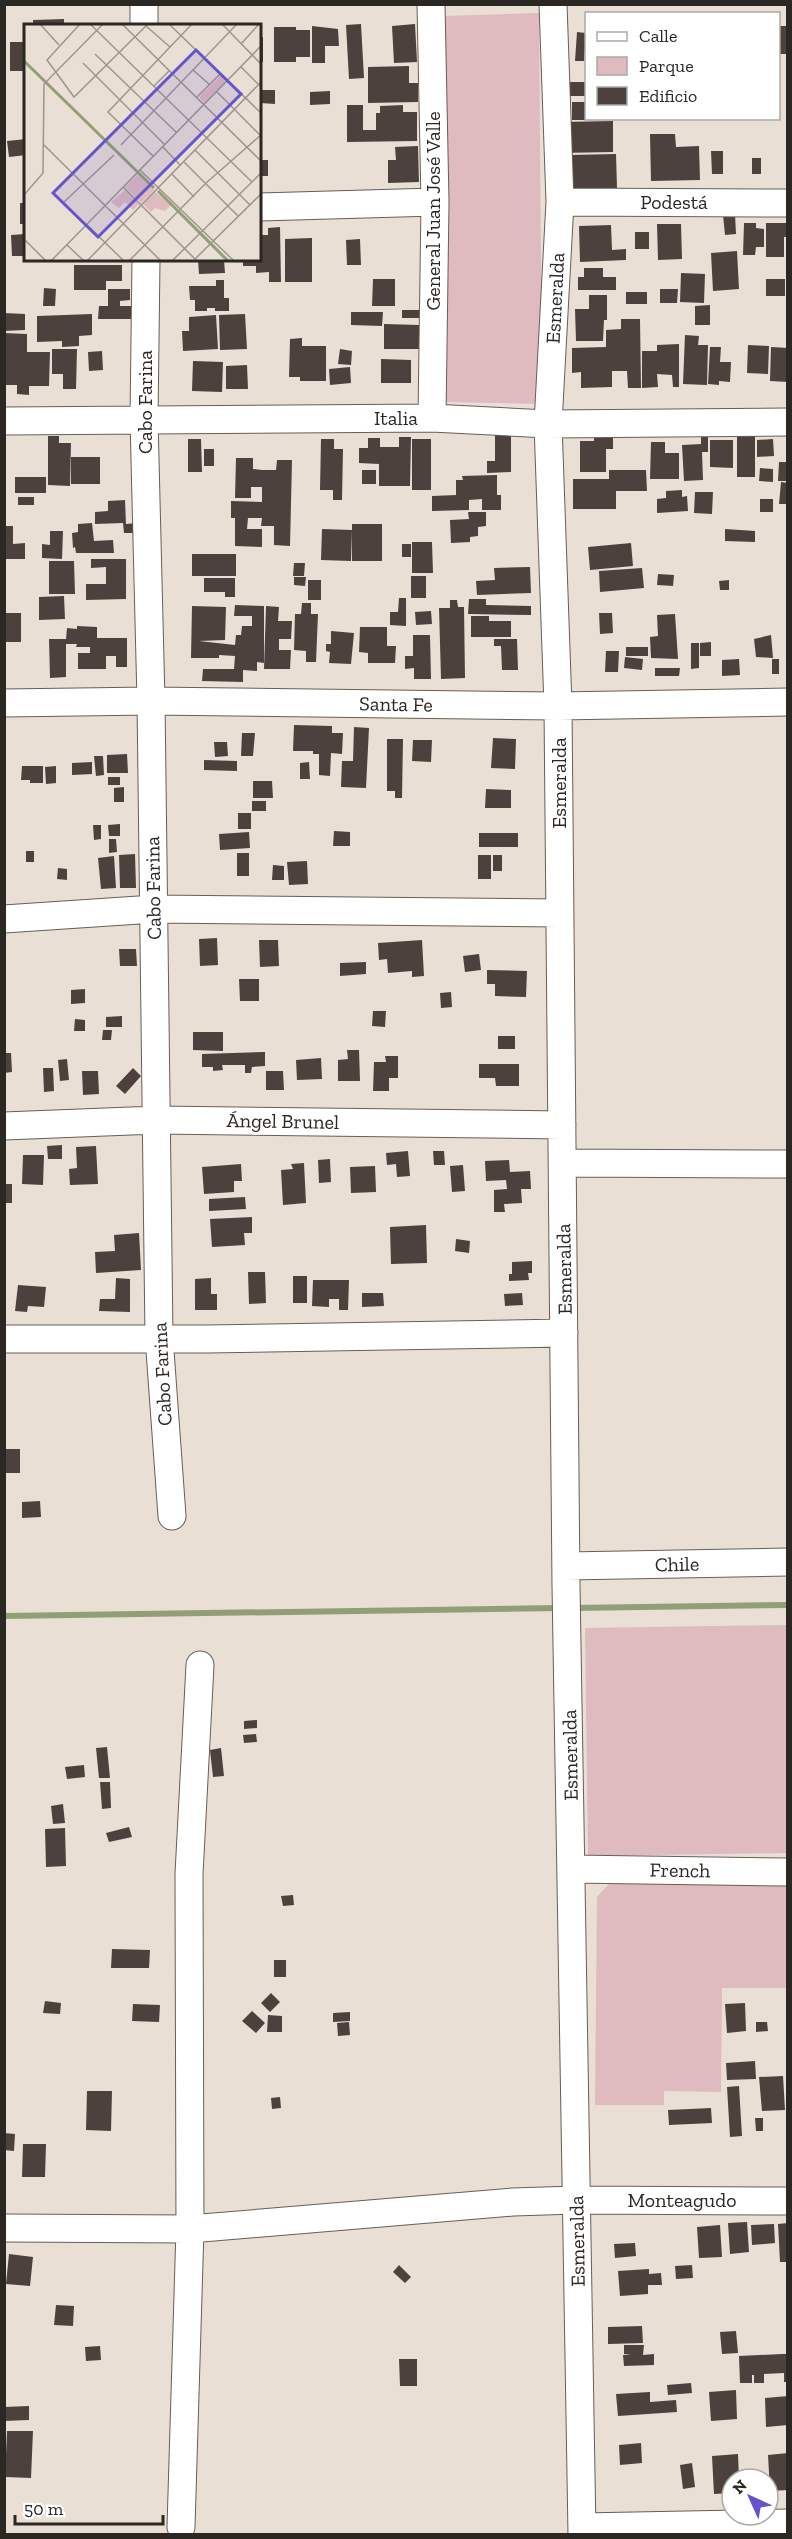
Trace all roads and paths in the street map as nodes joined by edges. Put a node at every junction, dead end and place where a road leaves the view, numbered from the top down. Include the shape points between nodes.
1 (144, 4) edge
2 (431, 4) edge
3 (553, 4) edge
4 (144, 24) edge
5 (560, 201) junction
6 (435, 202) junction
7 (788, 203) edge
8 (261, 207) edge
9 (146, 261) edge
10 (432, 418) junction
11 (144, 419) junction
12 (4, 421) edge
13 (788, 422) edge
14 (548, 423) junction
15 (151, 701) junction
16 (788, 702) edge
17 (4, 703) edge
18 (558, 706) junction
19 (154, 909) junction
20 (560, 913) junction
21 (4, 919) edge
22 (156, 1120) junction
23 (562, 1125) junction
24 (4, 1126) edge
25 (563, 1163) junction
26 (788, 1164) edge
27 (564, 1333) junction
28 (159, 1337) junction
29 (4, 1339) edge
30 (172, 1516) dead end
31 (788, 1562) edge
32 (566, 1577) junction
33 (200, 1665) dead end
34 (572, 1869) junction
35 (788, 1872) edge
36 (576, 2200) junction
37 (788, 2201) edge
38 (4, 2229) edge
39 (190, 2229) junction
40 (788, 2523) edge
41 (181, 2527) dead end
42 (582, 2531) edge

1 - 4 street
2 - 6 street, General Juan José Valle
3 - 5 street, Esmeralda
5 - 7 street, Podestá
5 - 14 street, Esmeralda
6 - 8 street
6 - 10 street, General Juan José Valle
9 - 11 street, Cabo Farina
10 - 11 street, Italia
10 - 14 street, Italia
11 - 12 street, Italia
11 - 15 street, Cabo Farina
13 - 14 street, Italia
14 - 18 street, Esmeralda
15 - 17 street, Santa Fe
15 - 18 street, Santa Fe
15 - 19 street, Cabo Farina
16 - 18 street, Santa Fe
18 - 20 street, Esmeralda
19 - 20 street
19 - 21 street
19 - 22 street, Cabo Farina
20 - 23 street, Esmeralda
22 - 23 street, Ángel Brunel
22 - 24 street, Ángel Brunel
22 - 28 street, Cabo Farina
23 - 25 street, Esmeralda
25 - 26 street
25 - 27 street, Esmeralda
27 - 28 street
27 - 32 street, Esmeralda
28 - 29 street
28 - 30 street, Cabo Farina
31 - 32 street, Chile
32 - 34 street, Esmeralda
33 - 39 street via 189,1874
34 - 35 street, French
34 - 36 street, Esmeralda
36 - 37 street, Monteagudo
36 - 39 street, Monteagudo
36 - 42 street, Esmeralda
38 - 39 street, Monteagudo
39 - 41 street
40 - 42 street

